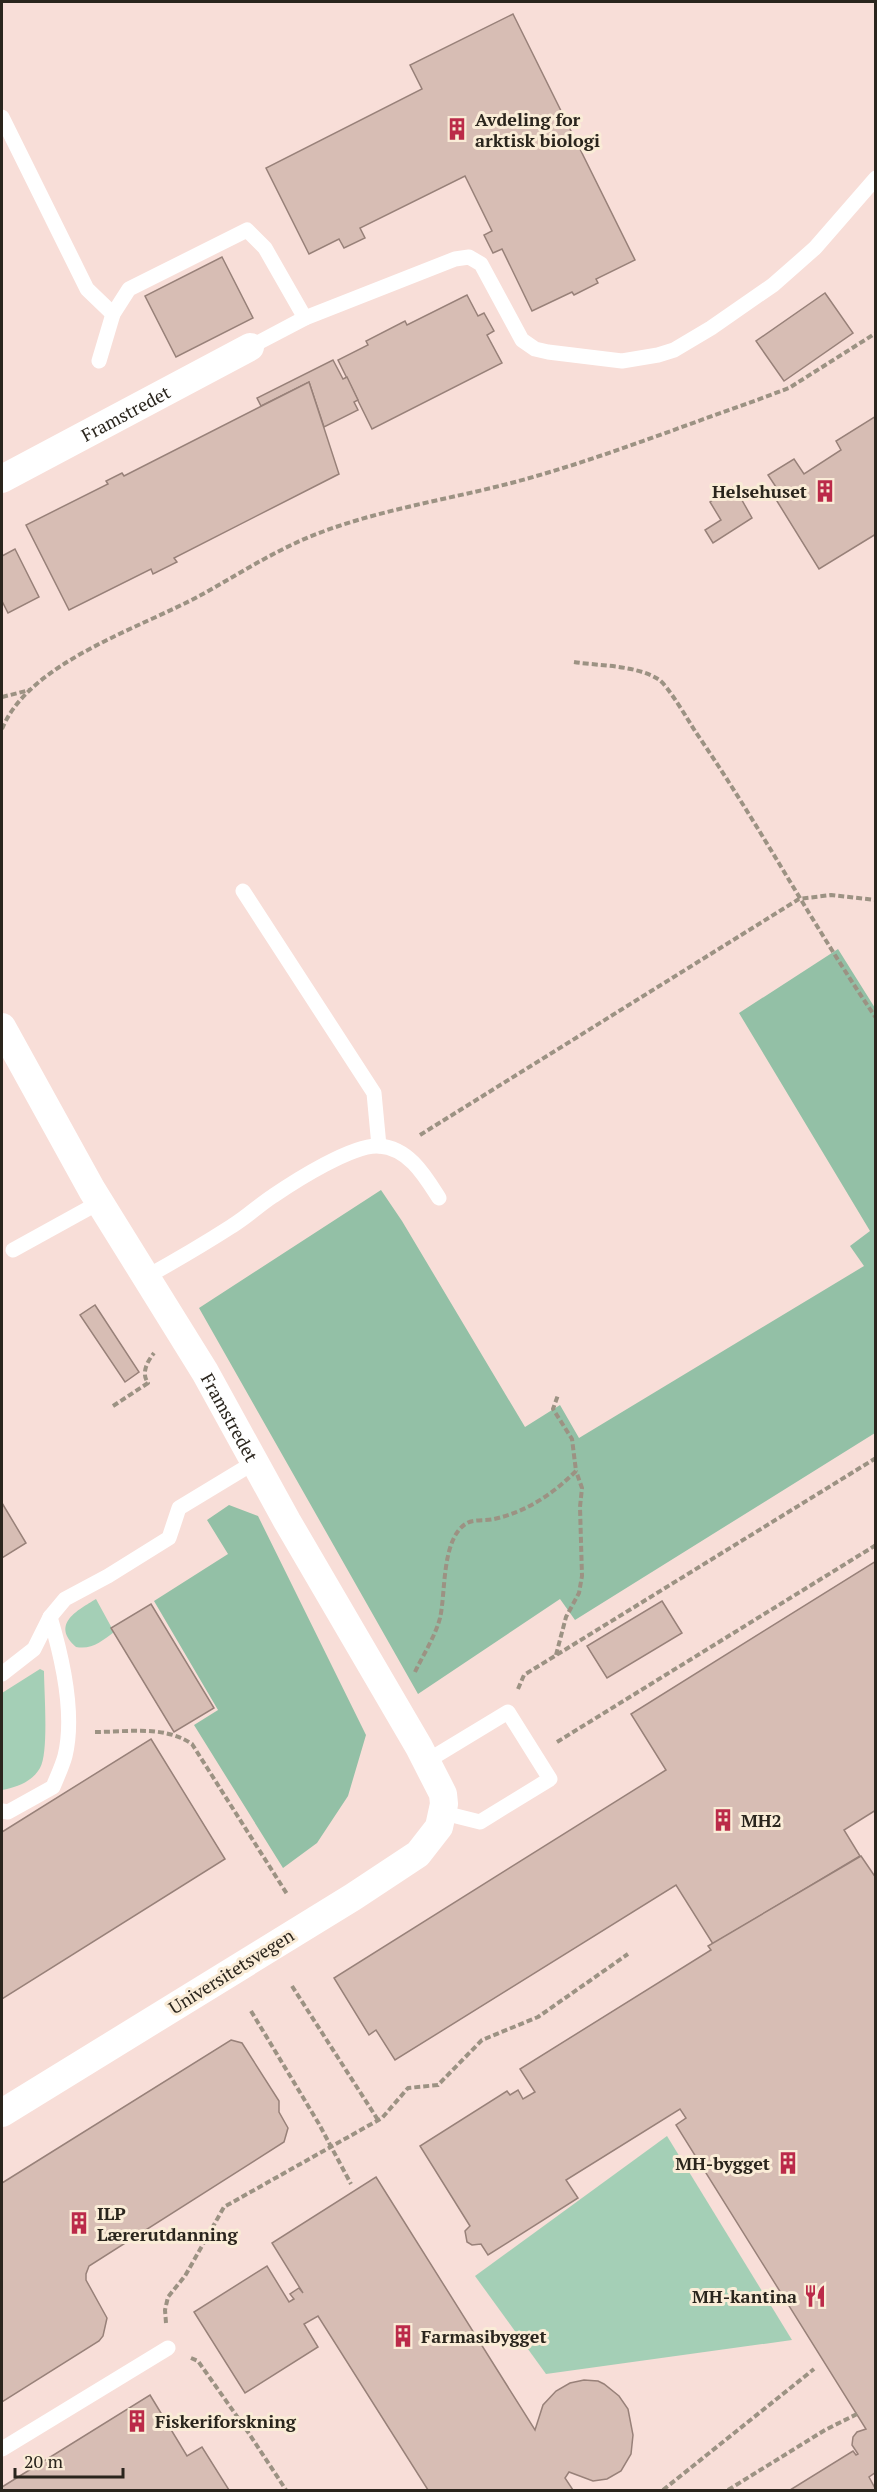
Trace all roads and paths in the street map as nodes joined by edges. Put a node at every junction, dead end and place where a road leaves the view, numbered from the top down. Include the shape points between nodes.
1 (2, 117) edge
2 (876, 178) edge
3 (113, 314) junction
4 (305, 318) junction
5 (876, 333) edge
6 (250, 347) joint
7 (99, 361) dead end
8 (2, 479) edge
9 (574, 662) dead end
10 (31, 690) junction
11 (2, 697) edge
12 (2, 729) edge
13 (243, 891) dead end
14 (799, 899) junction
15 (876, 900) edge
16 (876, 1018) edge
17 (2, 1027) edge
18 (378, 1146) junction
19 (397, 1151) junction
20 (439, 1198) dead end
21 (100, 1202) junction
22 (13, 1250) dead end
23 (146, 1277) junction
24 (148, 1383) dead end
25 (558, 1395) dead end
26 (113, 1406) dead end
27 (876, 1458) edge
28 (255, 1462) junction
29 (576, 1471) junction
30 (876, 1545) edge
31 (50, 1617) junction
32 (556, 1655) junction
33 (2, 1674) edge
34 (397, 1708) junction
35 (508, 1712) junction
36 (68, 1732) junction
37 (535, 1756) junction
38 (427, 1761) junction
39 (2, 1811) edge
40 (444, 1813) junction
41 (287, 1894) dead end
42 (628, 1954) dead end
43 (292, 1986) dead end
44 (251, 2011) dead end
45 (2, 2113) edge
46 (378, 2120) junction
47 (351, 2184) dead end
48 (168, 2348) junction
49 (814, 2369) dead end
50 (857, 2414) dead end
51 (2, 2449) edge
52 (286, 2490) edge
53 (663, 2490) edge
54 (728, 2490) edge

1 - 3 lane via 87,289
2 - 4 lane via 815,248 773,285 711,328 674,350 658,354 622,360 535,349 522,340 481,264 469,257 455,259
3 - 4 lane via 129,289 247,230 265,248
3 - 7 lane
4 - 6 lane
5 - 10 path via 789,388 757,400 516,482 391,511 310,537 76,656
6 - 8 street, Framstredet
9 - 14 path via 629,668 660,680 731,784
10 - 11 path
10 - 12 path via 13,708
13 - 18 lane via 374,1093
14 - 15 path via 831,895
14 - 16 path
14 - 19 path
17 - 21 street, Framstredet
18 - 19 lane
18 - 23 lane via 333,1161
19 - 20 lane via 423,1174
21 - 22 lane
21 - 23 street, Framstredet
23 - 28 street, Framstredet
24 - 26 path
25 - 29 path via 553,1409 572,1439
27 - 32 path
28 - 31 lane via 179,1508 169,1538 65,1599
28 - 34 street, Framstredet
29 - 32 path via 582,1488 582,1576
29 - 34 path via 557,1490 530,1506 495,1519 466,1524 454,1537 440,1619
30 - 37 path
31 - 33 lane via 34,1649
31 - 36 lane via 63,1660
32 - 35 path via 525,1675
34 - 38 street, Framstredet
35 - 37 lane
35 - 38 lane
36 - 39 lane via 65,1757 53,1787 8,1812
36 - 41 path via 168,1732 192,1744
37 - 40 lane via 550,1779 480,1822
38 - 40 street, Framstredet via 443,1794
40 - 45 street, Universitetsvegen via 424,1848 382,1878
42 - 46 path via 538,2017 482,2040 438,2085 408,2088
43 - 46 path
44 - 47 path
46 - 48 path via 224,2207 185,2276 168,2297
48 - 51 lane
48 - 52 path via 198,2361
49 - 53 path
50 - 54 path

